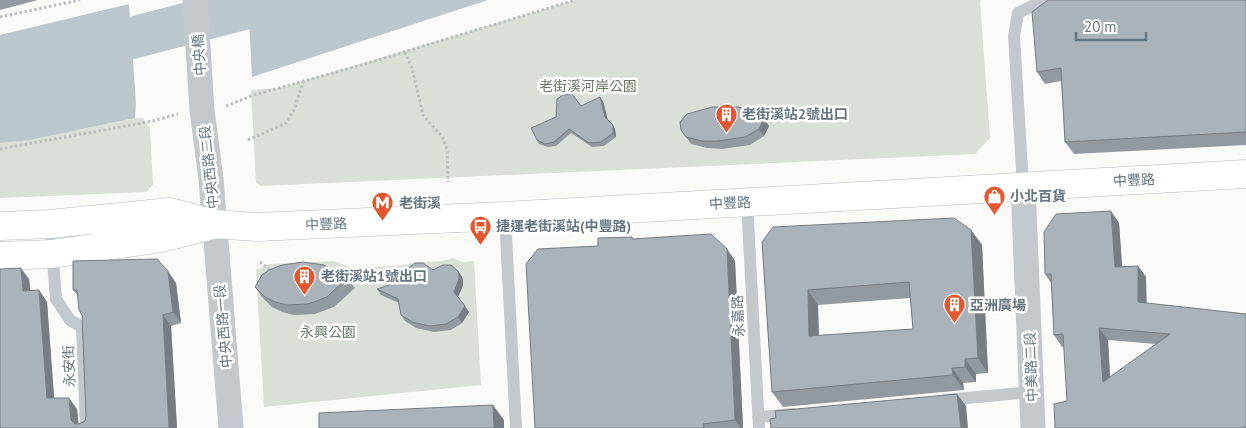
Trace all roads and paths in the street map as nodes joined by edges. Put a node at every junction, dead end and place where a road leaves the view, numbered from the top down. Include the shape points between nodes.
1 (80, 0) edge
2 (195, 0) edge
3 (575, 0) edge
4 (1044, 0) edge
5 (0, 17) edge
6 (405, 52) junction
7 (304, 80) junction
8 (202, 110) junction
9 (248, 140) dead end
10 (0, 148) edge
11 (1246, 174) edge
12 (448, 182) dead end
13 (1023, 186) junction
14 (747, 202) junction
15 (505, 216) junction
16 (50, 224) junction
17 (214, 224) junction
18 (0, 226) edge
19 (52, 254) junction
20 (0, 256) edge
21 (260, 262) dead end
22 (280, 271) edge
23 (1032, 392) junction
24 (934, 401) edge
25 (807, 412) edge
26 (758, 422) edge
27 (86, 428) edge
28 (231, 428) edge
29 (516, 428) edge
30 (1033, 428) edge

1 - 5 path
2 - 8 street, 中央橋
3 - 6 path
4 - 13 lane via 1018,13 1014,36
6 - 7 path
6 - 12 path via 423,115 443,138 447,149
7 - 8 path via 227,106
7 - 9 path via 286,123
8 - 10 path
8 - 17 street, 中央西路二段
11 - 13 main road, 中豐路
13 - 14 main road, 中豐路
13 - 23 street, 中美路二段
14 - 15 main road, 中豐路
14 - 26 lane, 永嘉路
15 - 17 main road, 中豐路 via 257,227
15 - 29 lane
16 - 17 main road, 中豐路 via 170,212
16 - 18 main road, 中豐路
16 - 19 lane, 永安街
17 - 19 main road, 中豐路 via 162,238
17 - 28 street, 中央西路一段
19 - 20 main road, 中豐路
19 - 27 lane, 永安街 via 56,299 70,320 82,327
21 - 22 path via 271,272
23 - 24 lane
23 - 30 street, 中美路二段
25 - 26 lane

